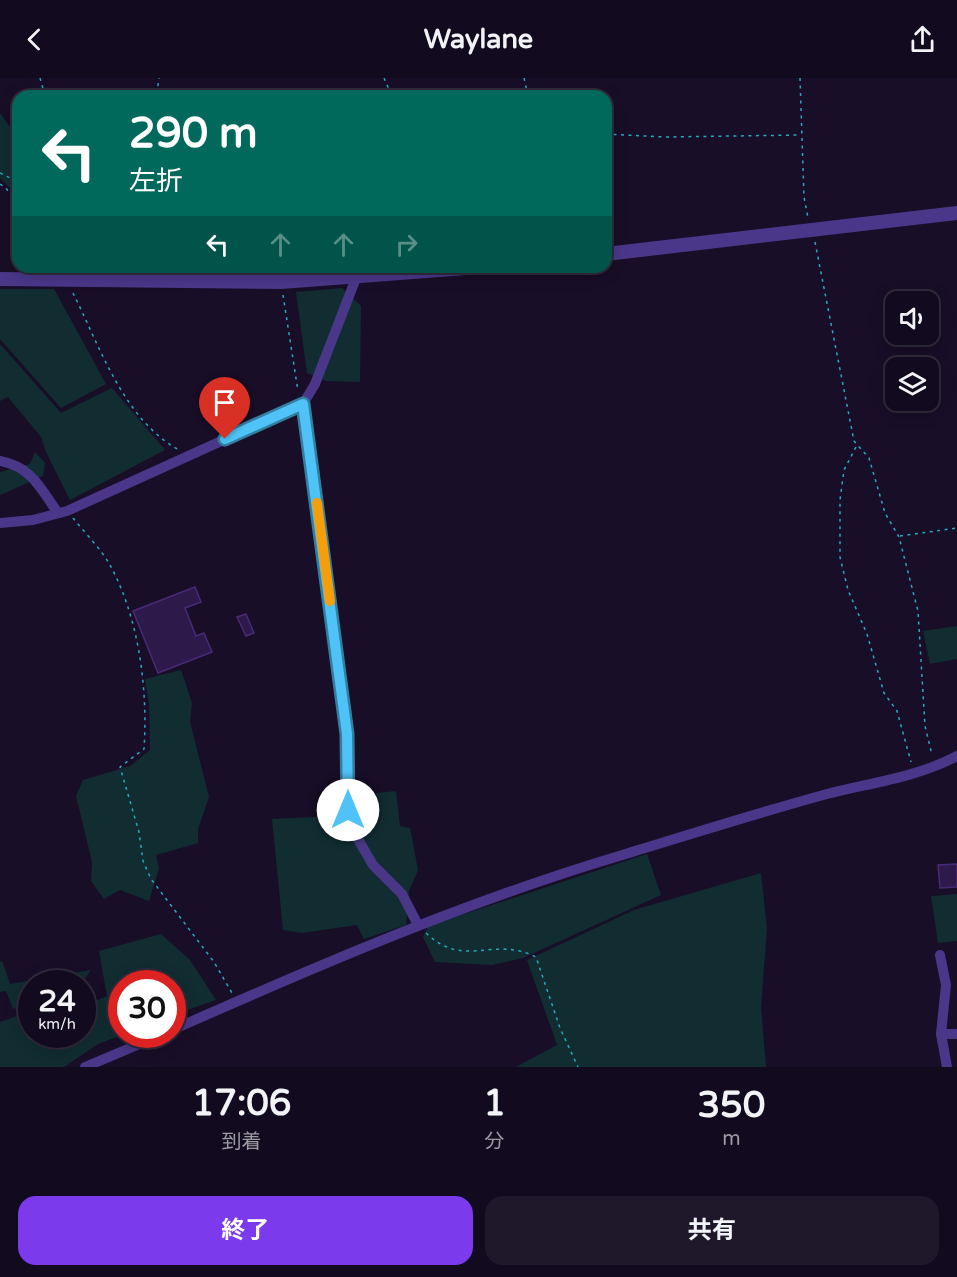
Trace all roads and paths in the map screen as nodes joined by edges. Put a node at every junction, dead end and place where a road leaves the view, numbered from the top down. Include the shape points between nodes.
1 (800, 78) edge
2 (612, 134) edge
3 (801, 135) junction
4 (0, 184) edge
5 (12, 197) edge
6 (957, 213) edge
7 (812, 232) junction
8 (612, 253) edge
9 (412, 273) edge
10 (356, 278) junction
11 (0, 279) edge
12 (67, 280) junction
13 (281, 282) junction
14 (303, 404) junction
15 (856, 447) junction
16 (188, 455) junction
17 (0, 461) edge
18 (63, 512) junction
19 (0, 524) edge
20 (957, 528) edge
21 (899, 537) junction
22 (957, 756) edge
23 (934, 765) junction
24 (914, 772) junction
25 (418, 925) junction
26 (940, 955) dead end
27 (951, 985) edge
28 (237, 1001) junction
29 (186, 1024) edge
30 (941, 1034) junction
31 (957, 1034) edge
32 (130, 1048) edge
33 (85, 1067) edge
34 (578, 1067) edge
35 (947, 1067) edge

1 - 3 path
2 - 3 path
3 - 7 path via 804,197
4 - 5 path
6 - 7 street
7 - 8 street
7 - 15 path
9 - 10 street
10 - 13 street
10 - 14 street via 315,384
11 - 12 street
12 - 13 street
12 - 16 path via 115,379 135,410 160,439
13 - 14 path via 298,395
14 - 16 street
14 - 25 street via 347,734 348,810 373,866 402,894
15 - 21 path via 869,458 885,513
15 - 24 path via 844,470 840,557 884,693 897,711
16 - 18 street
17 - 18 street via 17,464 29,472
18 - 19 street
18 - 28 path via 109,564 124,597 138,651 144,749 120,767 143,861 151,879 214,962
20 - 21 path
21 - 23 path via 918,610 925,726
22 - 23 street
23 - 24 street
24 - 25 street via 777,808 617,857
25 - 28 street
25 - 34 path via 448,950 467,953 502,947 520,949 536,957
26 - 27 street
27 - 30 street
28 - 29 street
30 - 31 street
30 - 35 street
32 - 33 street

